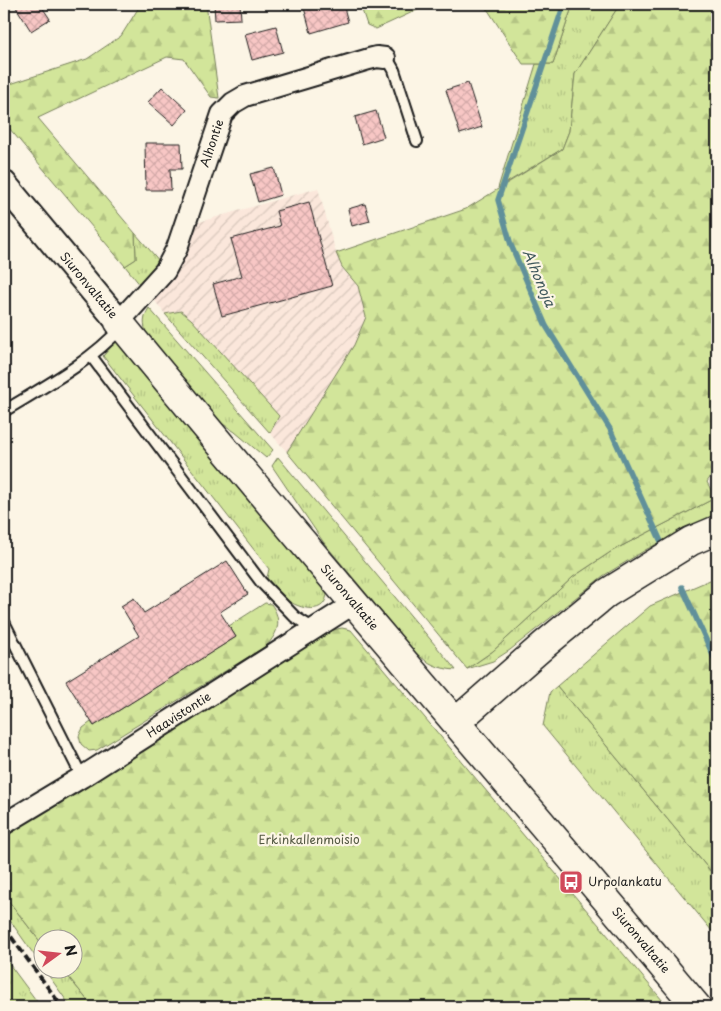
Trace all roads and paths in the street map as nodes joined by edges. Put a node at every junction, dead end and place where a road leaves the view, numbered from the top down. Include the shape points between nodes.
1 (384, 58) joint
2 (417, 141) dead end
3 (4, 184) edge
4 (121, 324) junction
5 (91, 356) junction
6 (4, 411) edge
7 (717, 530) edge
8 (354, 604) junction
9 (4, 622) edge
10 (314, 629) junction
11 (456, 722) junction
12 (82, 776) junction
13 (4, 824) edge
14 (697, 1007) edge

1 - 2 lane via 394,70
1 - 4 street, Alhontie via 377,57 245,96 222,114 178,248 165,271
3 - 4 street, Siuronvaltatie
4 - 5 lane via 110,341
4 - 8 main road, Siuronvaltatie
5 - 6 lane
5 - 10 lane via 261,582 295,617
7 - 11 main road via 691,541 607,593
8 - 10 street, Haavistontie
8 - 11 main road, Siuronvaltatie
9 - 12 lane
10 - 12 street, Haavistontie
11 - 14 main road, Siuronvaltatie
12 - 13 street, Haavistontie

